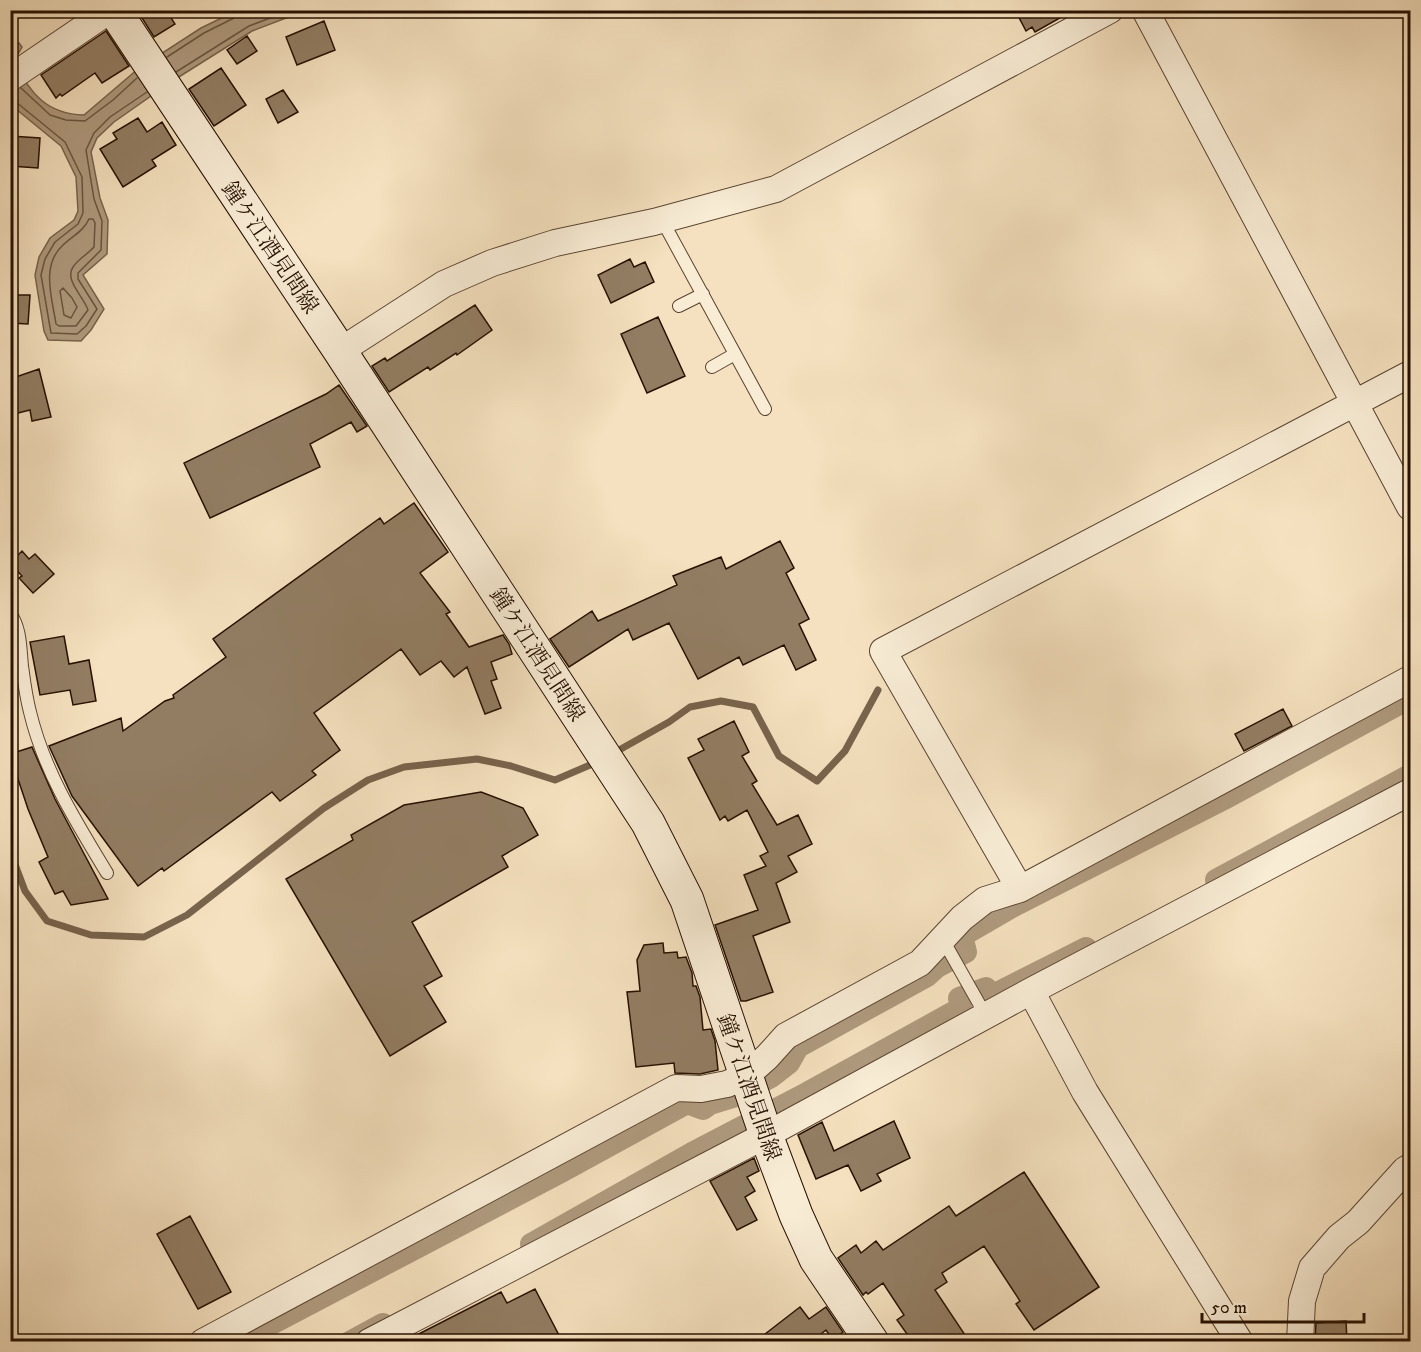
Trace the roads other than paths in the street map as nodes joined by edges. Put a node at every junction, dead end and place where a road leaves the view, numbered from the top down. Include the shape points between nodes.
1 (112, 10) edge
2 (1110, 10) edge
3 (1145, 10) edge
4 (15, 74) edge
5 (662, 220) junction
6 (703, 294) junction
7 (679, 306) dead end
8 (340, 351) junction
9 (735, 354) junction
10 (712, 367) dead end
11 (1410, 374) edge
12 (1356, 403) junction
13 (765, 409) dead end
14 (1410, 507) edge
15 (10, 613) edge
16 (1410, 679) edge
17 (1410, 792) edge
18 (106, 873) dead end
19 (1020, 889) junction
20 (942, 938) junction
21 (1031, 991) junction
22 (986, 1016) junction
23 (747, 1080) junction
24 (764, 1130) junction
25 (1410, 1167) edge
26 (203, 1341) edge
27 (369, 1341) edge
28 (872, 1341) edge
29 (1240, 1341) edge
30 (1300, 1341) edge

1 - 4 street
1 - 8 main road, 鐘ケ江酒見間線
2 - 5 street via 776,189
3 - 12 street
5 - 6 lane
5 - 8 street via 555,243 492,263 444,284
6 - 7 lane
6 - 9 lane
8 - 23 main road, 鐘ケ江酒見間線 via 648,823 687,900
9 - 10 lane
9 - 13 lane
11 - 12 street
12 - 14 street
12 - 19 street via 883,651
15 - 18 lane via 20,636 30,712 44,753 62,799
16 - 19 street
17 - 21 street
19 - 20 street via 985,900
20 - 22 lane
20 - 23 street via 920,963 786,1036
21 - 22 street
21 - 29 street via 1085,1092
22 - 24 street
23 - 24 main road, 鐘ケ江酒見間線
23 - 26 street via 701,1089 676,1088
24 - 27 street
24 - 28 main road, 鐘ケ江酒見間線 via 816,1259
25 - 30 street via 1312,1268 1302,1301

